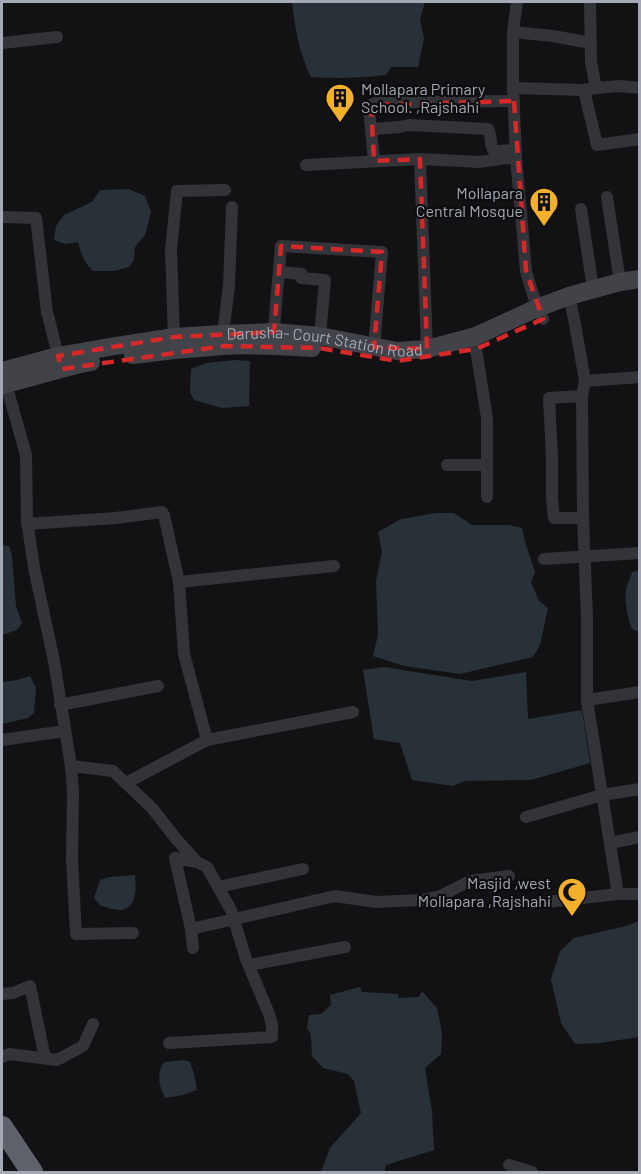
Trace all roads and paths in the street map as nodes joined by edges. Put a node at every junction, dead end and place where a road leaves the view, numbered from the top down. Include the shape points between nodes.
1 (517, 2) edge
2 (590, 2) edge
3 (513, 32) junction
4 (57, 37) dead end
5 (2, 43) edge
6 (591, 43) junction
7 (513, 88) junction
8 (639, 88) edge
9 (590, 89) junction
10 (514, 101) junction
11 (372, 129) junction
12 (639, 139) edge
13 (516, 154) junction
14 (420, 159) junction
15 (374, 161) junction
16 (306, 165) dead end
17 (225, 190) dead end
18 (608, 197) dead end
19 (232, 207) dead end
20 (581, 209) dead end
21 (2, 217) edge
22 (280, 272) junction
23 (639, 279) edge
24 (620, 282) junction
25 (593, 289) junction
26 (639, 290) edge
27 (570, 301) junction
28 (540, 313) junction
29 (223, 333) junction
30 (320, 336) junction
31 (174, 337) junction
32 (274, 339) junction
33 (374, 347) junction
34 (427, 349) junction
35 (476, 349) junction
36 (60, 362) junction
37 (639, 377) edge
38 (3, 380) edge
39 (585, 381) junction
40 (582, 396) junction
41 (447, 465) dead end
42 (487, 465) junction
43 (487, 497) dead end
44 (583, 518) junction
45 (27, 524) junction
46 (639, 553) edge
47 (584, 556) junction
48 (544, 559) dead end
49 (334, 566) dead end
50 (179, 582) junction
51 (158, 686) dead end
52 (639, 692) edge
53 (587, 700) junction
54 (60, 705) junction
55 (353, 712) dead end
56 (65, 731) junction
57 (2, 740) edge
58 (207, 740) junction
59 (71, 766) junction
60 (126, 783) junction
61 (639, 789) edge
62 (602, 795) junction
63 (526, 817) dead end
64 (639, 837) edge
65 (610, 843) junction
66 (197, 862) junction
67 (303, 869) dead end
68 (509, 876) dead end
69 (218, 887) junction
70 (618, 894) junction
71 (639, 894) edge
72 (547, 902) dead end
73 (234, 920) junction
74 (191, 929) junction
75 (133, 933) dead end
76 (345, 947) dead end
77 (193, 948) dead end
78 (249, 965) junction
79 (2, 994) edge
80 (93, 1024) dead end
81 (169, 1043) dead end
82 (2, 1057) edge
83 (45, 1058) junction
84 (2, 1127) edge
85 (509, 1165) dead end
86 (32, 1173) edge
87 (532, 1173) edge

1 - 3 street
2 - 6 street
3 - 6 street
3 - 7 street
4 - 5 street
6 - 9 street
7 - 9 street
7 - 10 street
8 - 9 street
9 - 12 street via 597,145
10 - 11 street via 375,103 369,109
10 - 13 street
11 - 13 street via 409,125 488,129 494,151
11 - 15 street
13 - 14 street via 479,162
13 - 28 street via 526,271
14 - 15 street
14 - 34 street
15 - 16 street
17 - 31 street via 177,191 171,250
18 - 24 street
19 - 29 street
20 - 25 street
21 - 36 street via 36,218 47,312
22 - 30 street via 325,280
22 - 32 street
22 - 33 street via 281,246 382,252
23 - 24 street, Darusha- Court Station Road
24 - 25 street, Darusha- Court Station Road
25 - 27 street, Darusha- Court Station Road
26 - 27 street, Darusha- Court Station Road
27 - 28 street, Darusha- Court Station Road
27 - 39 street
28 - 34 street, Darusha- Court Station Road
28 - 35 street, Darusha- Court Station Road
29 - 31 street, Darusha- Court Station Road
29 - 32 street, Darusha- Court Station Road
30 - 32 street, Darusha- Court Station Road
30 - 33 street, Darusha- Court Station Road
31 - 36 street, Darusha- Court Station Road
32 - 35 street, Darusha- Court Station Road via 397,361
32 - 36 street, Darusha- Court Station Road
33 - 34 street, Darusha- Court Station Road via 397,351
35 - 42 street via 487,418
36 - 38 street, Darusha- Court Station Road
37 - 39 street
38 - 45 street via 26,455
39 - 40 street
40 - 44 street
40 - 44 street via 549,398 554,518
41 - 42 street
42 - 43 street
44 - 47 street
45 - 50 street via 162,512
45 - 54 street
46 - 47 street
47 - 48 street
47 - 53 street
49 - 50 street
50 - 58 street via 184,654
51 - 54 street
52 - 53 street
53 - 62 street
54 - 56 street
55 - 58 street
56 - 57 street
56 - 59 street
58 - 60 street
59 - 60 street via 113,771
59 - 75 street via 76,934
60 - 66 street via 152,807
61 - 62 street
62 - 63 street
62 - 65 street
64 - 65 street
65 - 70 street
66 - 69 street via 207,867
66 - 74 street via 175,858
67 - 69 street
68 - 73 street via 470,881 422,900 376,902 336,897
69 - 73 street
70 - 71 street
70 - 72 street
73 - 74 street
73 - 78 street
74 - 77 street
76 - 78 street
78 - 81 street via 269,1014 272,1037
79 - 83 street via 30,986
80 - 83 street via 82,1046 57,1060
82 - 83 street via 9,1054
84 - 86 highway
85 - 87 street

